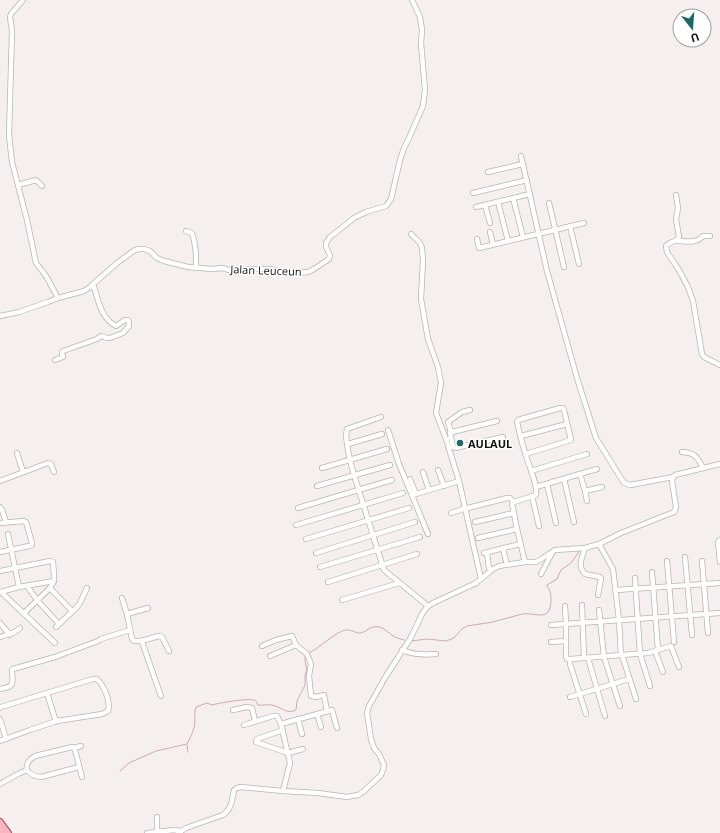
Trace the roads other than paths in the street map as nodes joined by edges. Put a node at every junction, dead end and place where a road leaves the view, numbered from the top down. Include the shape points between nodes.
1 (23, 0) edge
2 (412, 0) edge
3 (521, 156) dead end
4 (523, 164) junction
5 (488, 172) dead end
6 (527, 180) junction
7 (18, 185) junction
8 (42, 186) dead end
9 (473, 193) dead end
10 (530, 194) junction
11 (676, 195) dead end
12 (513, 198) junction
13 (498, 202) junction
14 (549, 203) dead end
15 (486, 205) junction
16 (476, 207) dead end
17 (490, 223) dead end
18 (584, 223) dead end
19 (570, 226) junction
20 (555, 230) junction
21 (186, 231) dead end
22 (490, 232) dead end
23 (411, 234) dead end
24 (539, 234) junction
25 (710, 236) dead end
26 (523, 238) junction
27 (477, 239) dead end
28 (508, 241) junction
29 (676, 241) junction
30 (493, 244) junction
31 (579, 264) dead end
32 (196, 267) junction
33 (564, 267) dead end
34 (94, 284) junction
35 (58, 298) junction
36 (0, 316) edge
37 (55, 360) dead end
38 (720, 365) edge
39 (470, 410) dead end
40 (381, 417) dead end
41 (497, 421) dead end
42 (567, 424) junction
43 (388, 430) dead end
44 (382, 434) dead end
45 (449, 436) junction
46 (521, 436) junction
47 (503, 437) dead end
48 (348, 444) junction
49 (387, 449) dead end
50 (682, 452) dead end
51 (16, 453) dead end
52 (526, 454) junction
53 (586, 454) dead end
54 (350, 460) junction
55 (720, 464) edge
56 (390, 465) dead end
57 (322, 468) dead end
58 (703, 468) junction
59 (597, 469) dead end
60 (438, 470) dead end
61 (531, 471) junction
62 (23, 472) junction
63 (54, 472) dead end
64 (424, 472) dead end
65 (580, 474) junction
66 (354, 475) junction
67 (673, 477) junction
68 (410, 479) dead end
69 (564, 479) junction
70 (392, 480) dead end
71 (0, 481) edge
72 (459, 481) junction
73 (547, 484) junction
74 (317, 486) dead end
75 (444, 486) junction
76 (536, 487) junction
77 (602, 487) dead end
78 (359, 490) junction
79 (429, 490) junction
80 (584, 490) junction
81 (403, 493) dead end
82 (414, 495) junction
83 (532, 496) junction
84 (587, 501) dead end
85 (514, 502) junction
86 (364, 505) junction
87 (0, 507) edge
88 (298, 508) dead end
89 (409, 508) dead end
90 (467, 508) junction
91 (450, 513) dead end
92 (514, 514) junction
93 (368, 520) junction
94 (6, 522) junction
95 (415, 522) dead end
96 (475, 522) dead end
97 (574, 522) dead end
98 (0, 523) edge
99 (556, 523) dead end
100 (296, 525) dead end
101 (538, 526) dead end
102 (517, 530) junction
103 (8, 534) dead end
104 (428, 534) dead end
105 (373, 535) junction
106 (420, 537) dead end
107 (478, 538) dead end
108 (306, 539) dead end
109 (720, 540) edge
110 (520, 544) junction
111 (599, 544) junction
112 (585, 548) junction
113 (503, 549) junction
114 (11, 550) junction
115 (377, 550) junction
116 (553, 551) junction
117 (0, 552) edge
118 (316, 553) dead end
119 (417, 554) dead end
120 (685, 557) dead end
121 (506, 561) dead end
122 (667, 561) dead end
123 (702, 561) dead end
124 (524, 562) junction
125 (720, 562) edge
126 (382, 566) junction
127 (320, 567) dead end
128 (15, 568) junction
129 (489, 568) dead end
130 (0, 572) edge
131 (652, 572) dead end
132 (541, 574) dead end
133 (635, 578) dead end
134 (482, 579) junction
135 (54, 581) junction
136 (328, 582) dead end
137 (400, 583) junction
138 (720, 583) edge
139 (705, 584) junction
140 (687, 585) junction
141 (27, 586) junction
142 (670, 586) junction
143 (19, 587) junction
144 (653, 587) junction
145 (50, 588) junction
146 (87, 588) dead end
147 (636, 588) junction
148 (616, 590) junction
149 (1, 592) edge
150 (598, 595) dead end
151 (122, 598) dead end
152 (37, 600) junction
153 (342, 600) dead end
154 (582, 605) dead end
155 (428, 606) junction
156 (565, 606) dead end
157 (148, 608) dead end
158 (599, 610) dead end
159 (72, 611) junction
160 (24, 613) junction
161 (720, 613) edge
162 (127, 614) junction
163 (706, 614) junction
164 (690, 615) junction
165 (673, 616) junction
166 (655, 617) junction
167 (637, 619) junction
168 (619, 620) junction
169 (601, 621) junction
170 (583, 622) junction
171 (0, 624) edge
172 (566, 624) junction
173 (551, 625) dead end
174 (20, 628) dead end
175 (130, 630) junction
176 (708, 633) dead end
177 (10, 635) junction
178 (692, 635) dead end
179 (0, 637) edge
180 (140, 641) junction
181 (566, 641) junction
182 (551, 642) dead end
183 (674, 642) dead end
184 (55, 643) dead end
185 (296, 645) junction
186 (262, 646) dead end
187 (402, 650) junction
188 (657, 650) junction
189 (169, 651) dead end
190 (436, 654) dead end
191 (640, 654) junction
192 (622, 655) junction
193 (270, 656) dead end
194 (604, 657) junction
195 (586, 658) junction
196 (571, 659) junction
197 (679, 667) dead end
198 (663, 672) dead end
199 (629, 678) junction
200 (613, 684) junction
201 (650, 686) dead end
202 (0, 689) edge
203 (596, 689) junction
204 (47, 693) junction
205 (580, 694) junction
206 (161, 696) dead end
207 (570, 697) dead end
208 (636, 699) dead end
209 (620, 706) dead end
210 (0, 708) edge
211 (233, 710) dead end
212 (327, 711) junction
213 (317, 714) junction
214 (586, 714) dead end
215 (605, 716) dead end
216 (0, 719) edge
217 (298, 719) junction
218 (255, 721) junction
219 (56, 722) junction
220 (281, 724) junction
221 (244, 725) dead end
222 (321, 727) dead end
223 (337, 728) dead end
224 (283, 730) junction
225 (302, 734) dead end
226 (6, 738) junction
227 (0, 741) edge
228 (82, 746) dead end
229 (74, 748) junction
230 (303, 749) dead end
231 (288, 753) junction
232 (79, 767) junction
233 (27, 770) junction
234 (82, 777) dead end
235 (0, 784) edge
236 (283, 792) junction
237 (157, 817) dead end
238 (0, 822) edge
239 (0, 830) edge
240 (157, 831) junction
241 (179, 832) edge
242 (2, 833) edge
243 (8, 833) edge
244 (147, 833) edge

1 - 7 street via 10,17 12,31 9,135
2 - 32 street, Jalan Leuceun via 420,17 422,30 425,97 421,112 404,148 389,203 354,218 330,237 326,243 329,259 308,272 252,269 236,272 222,268
3 - 4 street
4 - 5 street
4 - 6 street
6 - 9 street
6 - 10 street
7 - 8 street via 36,180
7 - 35 street via 36,262
10 - 12 street
10 - 24 street
11 - 29 street via 679,237
12 - 13 street
12 - 26 street
13 - 15 street
13 - 28 street
14 - 20 street
15 - 16 street
15 - 17 street
18 - 19 street
19 - 20 street
19 - 31 street
20 - 24 street
20 - 33 street
21 - 32 street via 192,233 194,238
22 - 30 street
23 - 45 street via 422,248 421,299 428,339 441,382 436,413
24 - 26 street
24 - 67 street via 563,329 596,438 624,483
25 - 29 street via 703,236 695,242
26 - 28 street
27 - 30 street via 479,248
28 - 30 street
29 - 38 street via 667,244 667,252 679,270 693,301 702,354
32 - 34 street, Jalan Leuceun via 164,262 150,252 139,249 117,263
34 - 35 street, Jalan Leuceun via 84,291
34 - 37 street via 102,312 116,326 128,320 128,329 108,339 101,336 62,351 63,357
35 - 36 street, Jalan Leuceun
39 - 45 street via 462,412 448,422
40 - 48 street via 347,429
41 - 45 street
42 - 46 street
42 - 46 street via 564,410 560,408 518,420
42 - 52 street via 571,440
43 - 82 street via 399,464
44 - 48 street
45 - 47 street via 455,448
45 - 72 street
46 - 52 street
48 - 54 street
49 - 54 street
50 - 58 street via 690,452 696,456
51 - 62 street
52 - 61 street
53 - 61 street
54 - 57 street
54 - 66 street
55 - 58 street
56 - 66 street
58 - 67 street
59 - 65 street
60 - 75 street
61 - 76 street
62 - 63 street via 48,463
62 - 71 street
64 - 79 street
65 - 69 street
65 - 80 street
66 - 74 street
66 - 78 street
67 - 111 street via 676,507 674,512
68 - 82 street
69 - 73 street
69 - 97 street
70 - 78 street
72 - 75 street
72 - 90 street
73 - 76 street
73 - 99 street
75 - 79 street
76 - 83 street via 536,495
77 - 80 street
78 - 86 street
78 - 88 street
79 - 82 street
80 - 84 street
81 - 86 street
82 - 104 street
83 - 85 street
83 - 101 street
85 - 90 street via 507,498
85 - 92 street
86 - 93 street
86 - 100 street
87 - 94 street
89 - 93 street
90 - 91 street
90 - 134 street
92 - 96 street
92 - 102 street
93 - 105 street
93 - 108 street
94 - 98 street
94 - 114 street via 26,522 32,541 30,545
95 - 105 street
102 - 107 street
102 - 110 street
103 - 114 street
105 - 115 street
105 - 118 street
106 - 115 street
109 - 125 street
110 - 113 street
110 - 124 street
111 - 112 street
111 - 148 street via 613,568
112 - 116 street
112 - 150 street via 580,563 581,569 585,574 601,578
113 - 121 street
113 - 129 street via 485,553
114 - 117 street
114 - 128 street
115 - 126 street
115 - 127 street
116 - 124 street via 536,562
116 - 132 street
119 - 126 street
120 - 140 street
122 - 142 street
123 - 139 street
124 - 134 street via 499,566
126 - 136 street
126 - 137 street
128 - 130 street
128 - 135 street via 52,561
128 - 143 street
131 - 144 street
133 - 147 street
134 - 155 street
135 - 141 street
135 - 145 street
137 - 153 street
137 - 155 street
138 - 139 street
139 - 140 street
139 - 163 street
140 - 142 street
140 - 164 street
141 - 143 street
141 - 152 street
142 - 144 street
142 - 165 street
143 - 149 street
144 - 147 street
144 - 166 street
145 - 152 street
145 - 159 street
146 - 159 street via 80,603
147 - 148 street
147 - 167 street
148 - 168 street
149 - 160 street
151 - 162 street
152 - 159 street via 57,626
152 - 160 street
154 - 170 street
155 - 187 street
156 - 172 street
157 - 162 street
158 - 169 street
160 - 184 street
161 - 163 street
162 - 175 street
163 - 164 street
163 - 176 street
164 - 165 street
164 - 178 street
165 - 166 street
165 - 183 street
166 - 167 street
166 - 188 street
167 - 168 street
167 - 191 street
168 - 169 street
168 - 192 street
169 - 170 street
169 - 194 street
170 - 172 street
170 - 195 street
171 - 177 street
172 - 173 street
172 - 181 street
174 - 177 street
175 - 180 street via 133,641
175 - 202 street via 14,669 12,685
177 - 179 street
180 - 189 street via 162,637
180 - 206 street
181 - 182 street
181 - 196 street via 566,657
185 - 186 street via 292,636
185 - 193 street
185 - 212 street via 307,654 311,664 311,696 324,695
187 - 190 street via 414,654
187 - 236 street via 367,713 371,739 384,765 381,775 358,795 347,797
188 - 191 street
188 - 197 street via 672,647
188 - 198 street
191 - 192 street
191 - 201 street
192 - 194 street
192 - 199 street
194 - 195 street
194 - 200 street
195 - 196 street
195 - 203 street
196 - 205 street via 570,664
199 - 200 street
199 - 208 street
200 - 203 street
200 - 209 street
203 - 205 street
203 - 215 street
204 - 210 street
204 - 219 street
204 - 219 street via 97,679 107,696 110,706 108,711
205 - 207 street
205 - 214 street
211 - 218 street via 252,708
212 - 213 street
212 - 223 street via 332,710
213 - 217 street
213 - 222 street
216 - 226 street
217 - 220 street
217 - 225 street
218 - 220 street via 276,716
218 - 221 street
219 - 226 street
220 - 224 street
224 - 231 street
224 - 231 street via 256,739 256,742
226 - 227 street
228 - 229 street
229 - 232 street
229 - 233 street via 35,756 30,759
230 - 231 street
231 - 236 street via 290,763
232 - 233 street via 41,777 36,777
232 - 234 street
233 - 235 street
236 - 241 street via 237,788 234,790 228,811 223,815
237 - 240 street
238 - 243 main road
239 - 242 main road
240 - 241 street
240 - 244 street

